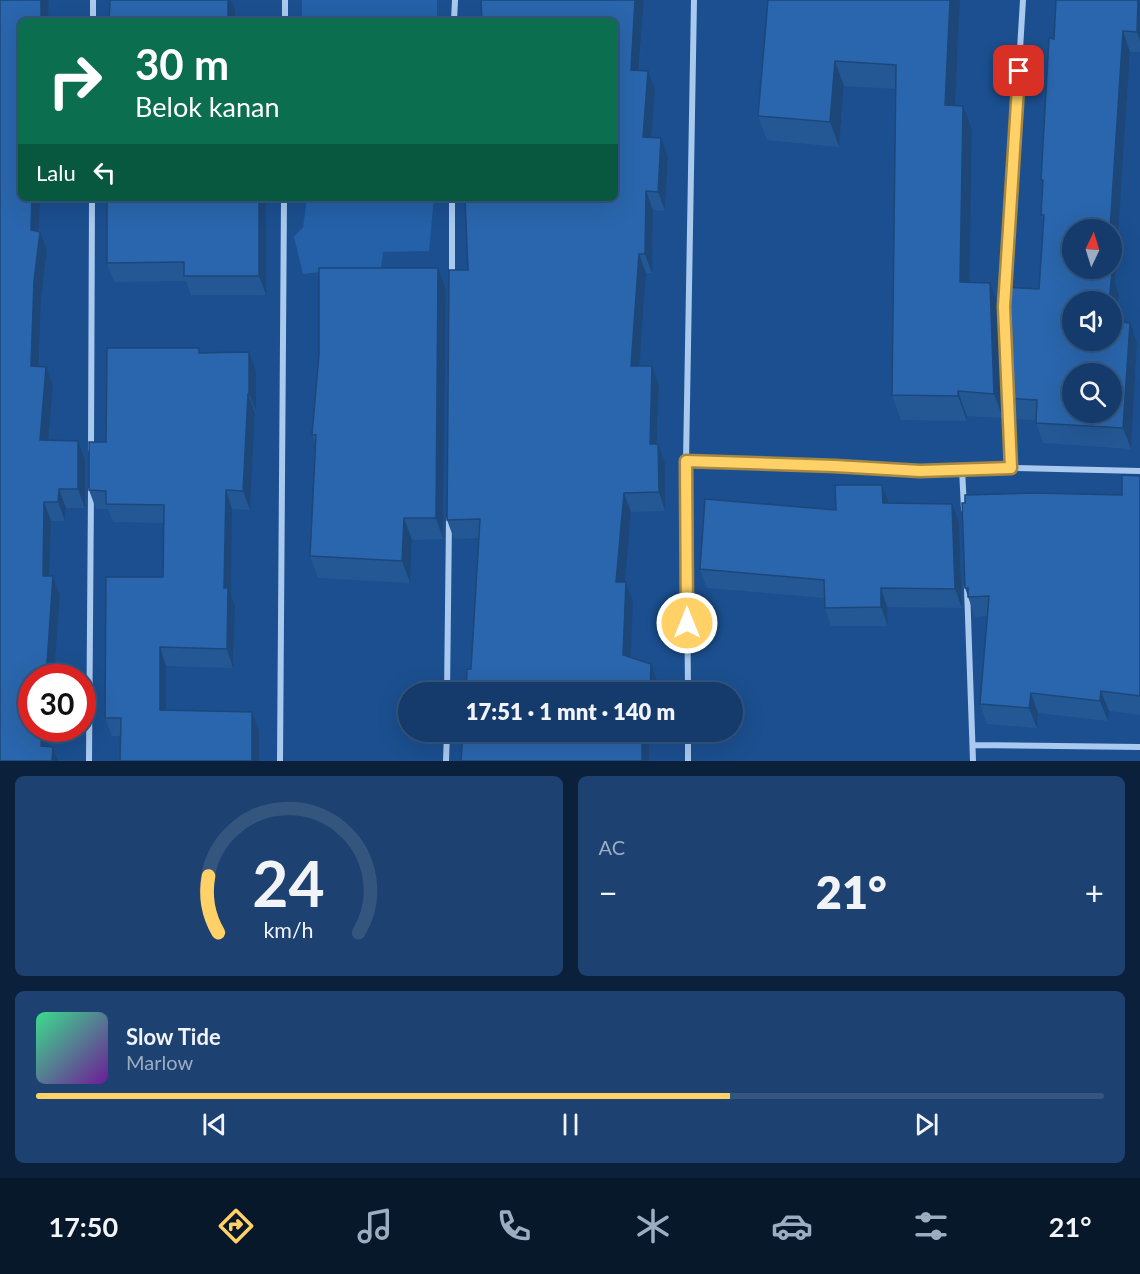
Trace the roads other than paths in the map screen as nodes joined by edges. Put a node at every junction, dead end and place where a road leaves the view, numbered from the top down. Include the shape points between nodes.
1 (93, 0) edge
2 (285, 0) edge
3 (454, 0) edge
4 (694, 0) edge
5 (1023, 0) edge
6 (93, 18) edge
7 (285, 18) edge
8 (454, 18) edge
9 (92, 201) edge
10 (284, 201) edge
11 (452, 201) edge
12 (452, 280) edge
13 (1004, 307) edge
14 (1006, 388) edge
15 (686, 461) junction
16 (91, 462) edge
17 (1011, 468) junction
18 (962, 469) junction
19 (1140, 471) edge
20 (91, 486) edge
21 (449, 516) edge
22 (964, 517) edge
23 (966, 577) edge
24 (447, 682) edge
25 (688, 682) edge
26 (447, 742) edge
27 (688, 742) edge
28 (973, 744) junction
29 (1140, 747) edge
30 (89, 761) edge
31 (280, 761) edge
32 (446, 761) edge
33 (688, 761) edge
34 (973, 761) edge

1 - 6 street
2 - 7 street
3 - 8 street
4 - 15 street
5 - 13 street
9 - 16 street
10 - 31 street
11 - 12 street
14 - 17 street
15 - 18 street via 920,471
15 - 25 street
17 - 18 street
17 - 19 street
18 - 22 street
20 - 30 street
21 - 24 street
23 - 28 street
26 - 32 street
27 - 33 street
28 - 29 street
28 - 34 street

